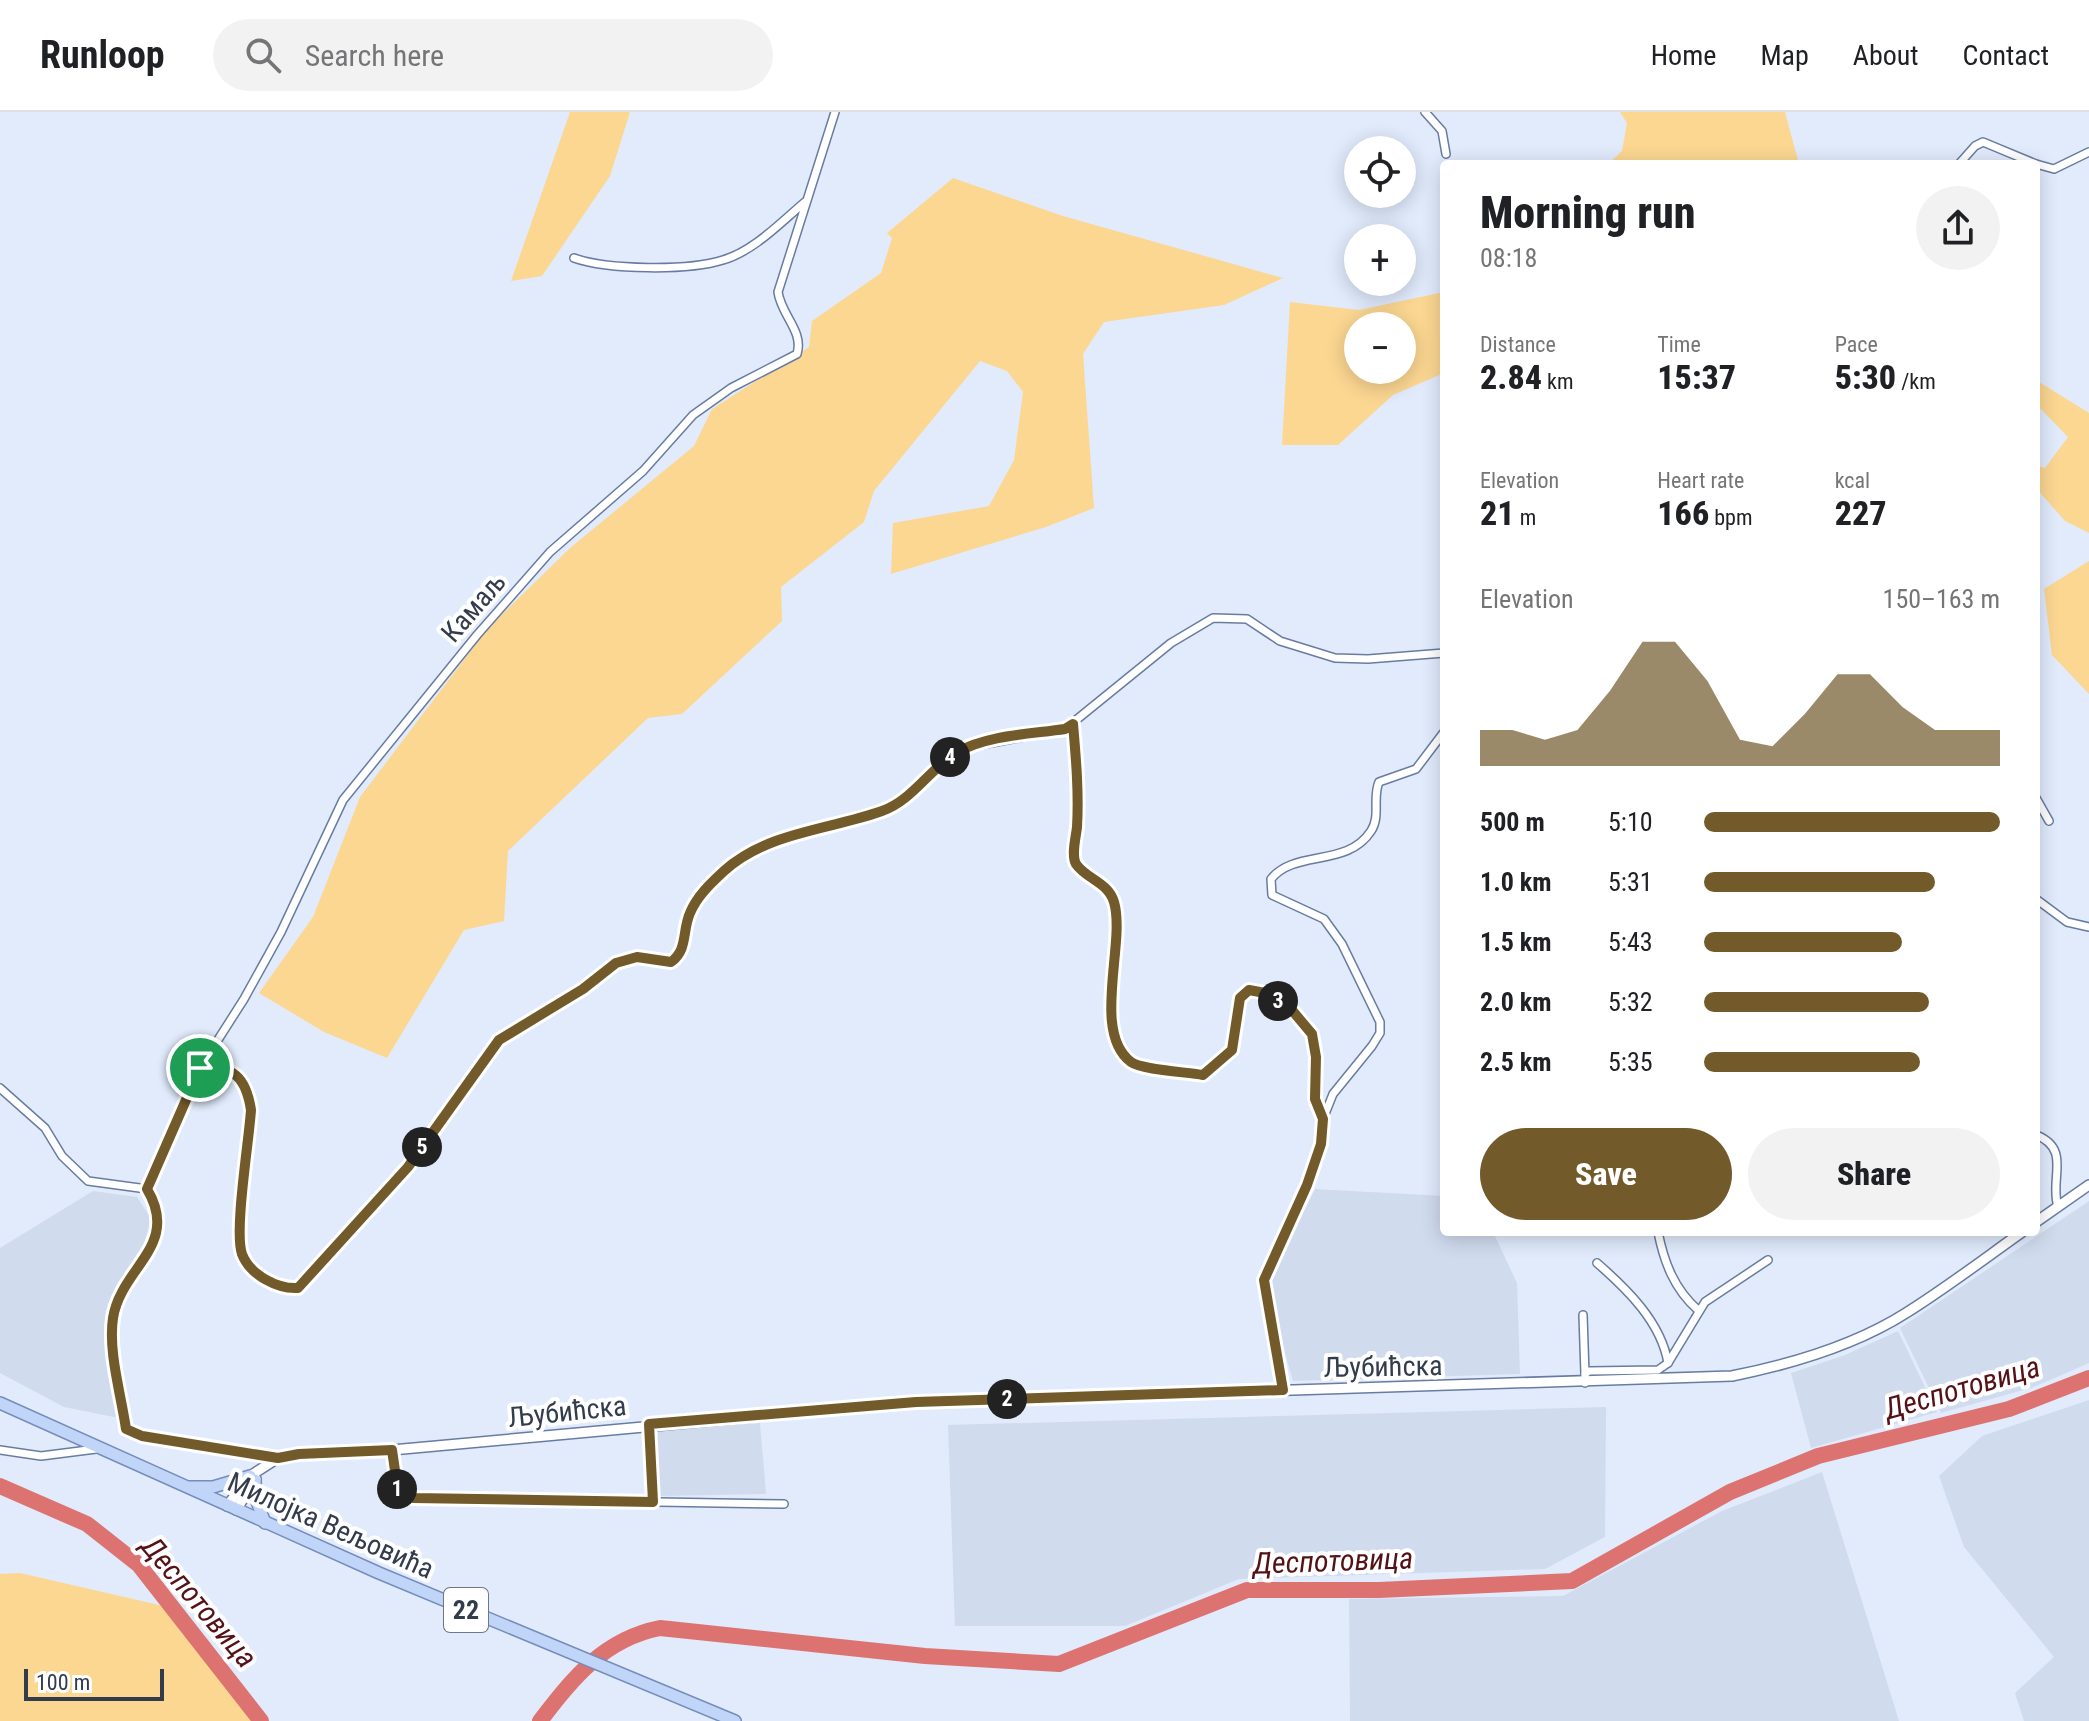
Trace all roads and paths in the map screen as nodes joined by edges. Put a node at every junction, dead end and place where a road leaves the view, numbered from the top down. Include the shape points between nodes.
1 (835, 112) edge
2 (1425, 112) edge
3 (2089, 152) edge
4 (1446, 154) dead end
5 (1963, 160) edge
6 (2026, 160) edge
7 (2040, 165) edge
8 (806, 200) junction
9 (574, 258) dead end
10 (1440, 653) edge
11 (1073, 724) junction
12 (1440, 737) edge
13 (2040, 805) edge
14 (2049, 821) dead end
15 (2040, 903) edge
16 (2089, 927) edge
17 (200, 1068) junction
18 (0, 1088) edge
19 (1323, 1119) junction
20 (2040, 1137) edge
21 (2089, 1185) edge
22 (147, 1189) junction
23 (2058, 1207) junction
24 (2040, 1219) edge
25 (1659, 1236) edge
26 (2016, 1236) edge
27 (1768, 1260) dead end
28 (1597, 1263) dead end
29 (1698, 1310) junction
30 (1583, 1315) dead end
31 (1668, 1363) junction
32 (1585, 1378) junction
33 (1283, 1390) junction
34 (0, 1403) edge
35 (649, 1424) junction
36 (96, 1449) junction
37 (0, 1450) edge
38 (392, 1450) junction
39 (278, 1458) junction
40 (252, 1478) junction
41 (181, 1486) junction
42 (653, 1502) junction
43 (784, 1504) dead end
44 (232, 1508) junction
45 (265, 1523) junction
46 (721, 1718) edge
47 (735, 1721) edge

1 - 8 street, Камаљ
2 - 4 street via 1442,131
3 - 7 street via 2054,169
5 - 6 street via 1983,142
8 - 9 street via 761,238 723,260 595,266
8 - 17 street, Камаљ via 778,292 798,333 797,354 731,388 693,415 643,471 550,552 477,635 343,800 281,932
10 - 11 street via 1335,658 1280,641 1247,619 1213,618 1110,689
11 - 17 street via 965,748 894,805 788,836 727,868 689,914 677,958 671,962 637,957 616,963 499,1040 408,1167 298,1288 279,1286 258,1274 243,1256 239,1231 250,1125 248,1092 221,1066
11 - 19 street via 1075,858 1114,902 1111,1012 1123,1051 1143,1066 1203,1075 1232,1050 1240,998 1249,990 1265,993 1291,1009 1312,1034 1315,1099
12 - 19 street via 1416,769 1379,782 1377,817 1365,838 1339,855 1290,865 1271,879 1272,895 1324,919 1380,1022 1380,1033 1333,1094
13 - 14 street
15 - 16 street via 2067,922
17 - 22 street, Камаљ
18 - 22 street via 45,1128 62,1156 88,1181
19 - 33 street via 1307,1185 1264,1280
20 - 23 street via 2054,1146 2059,1158 2054,1195
21 - 23 street
22 - 39 street, Љубићска via 158,1211 157,1230 112,1322 126,1429
23 - 24 street
25 - 29 street via 1683,1297
26 - 32 street, Љубићска via 1904,1314 1778,1367 1732,1376
27 - 29 street via 1717,1291
28 - 31 street via 1634,1297
29 - 31 street
30 - 32 street
31 - 32 street via 1658,1370 1598,1370
32 - 33 street, Љубићска
33 - 35 street, Љубићска via 916,1402
34 - 36 main road, Милојка Вељовића / 22
35 - 38 street, Љубићска
35 - 42 street
36 - 37 street via 22,1456
36 - 41 main road, Милојка Вељовића / 22
38 - 39 street, Љубићска
38 - 42 street via 395,1483 404,1497
39 - 40 street, Љубићска
40 - 41 main road via 213,1487
40 - 44 street, Љубићска
40 - 45 main road
41 - 44 main road, Милојка Вељовића / 22
42 - 43 street
44 - 45 main road, Милојка Вељовића / 22
45 - 46 main road, Милојка Вељовића / 22
46 - 47 main road, Милојка Вељовића / 22

